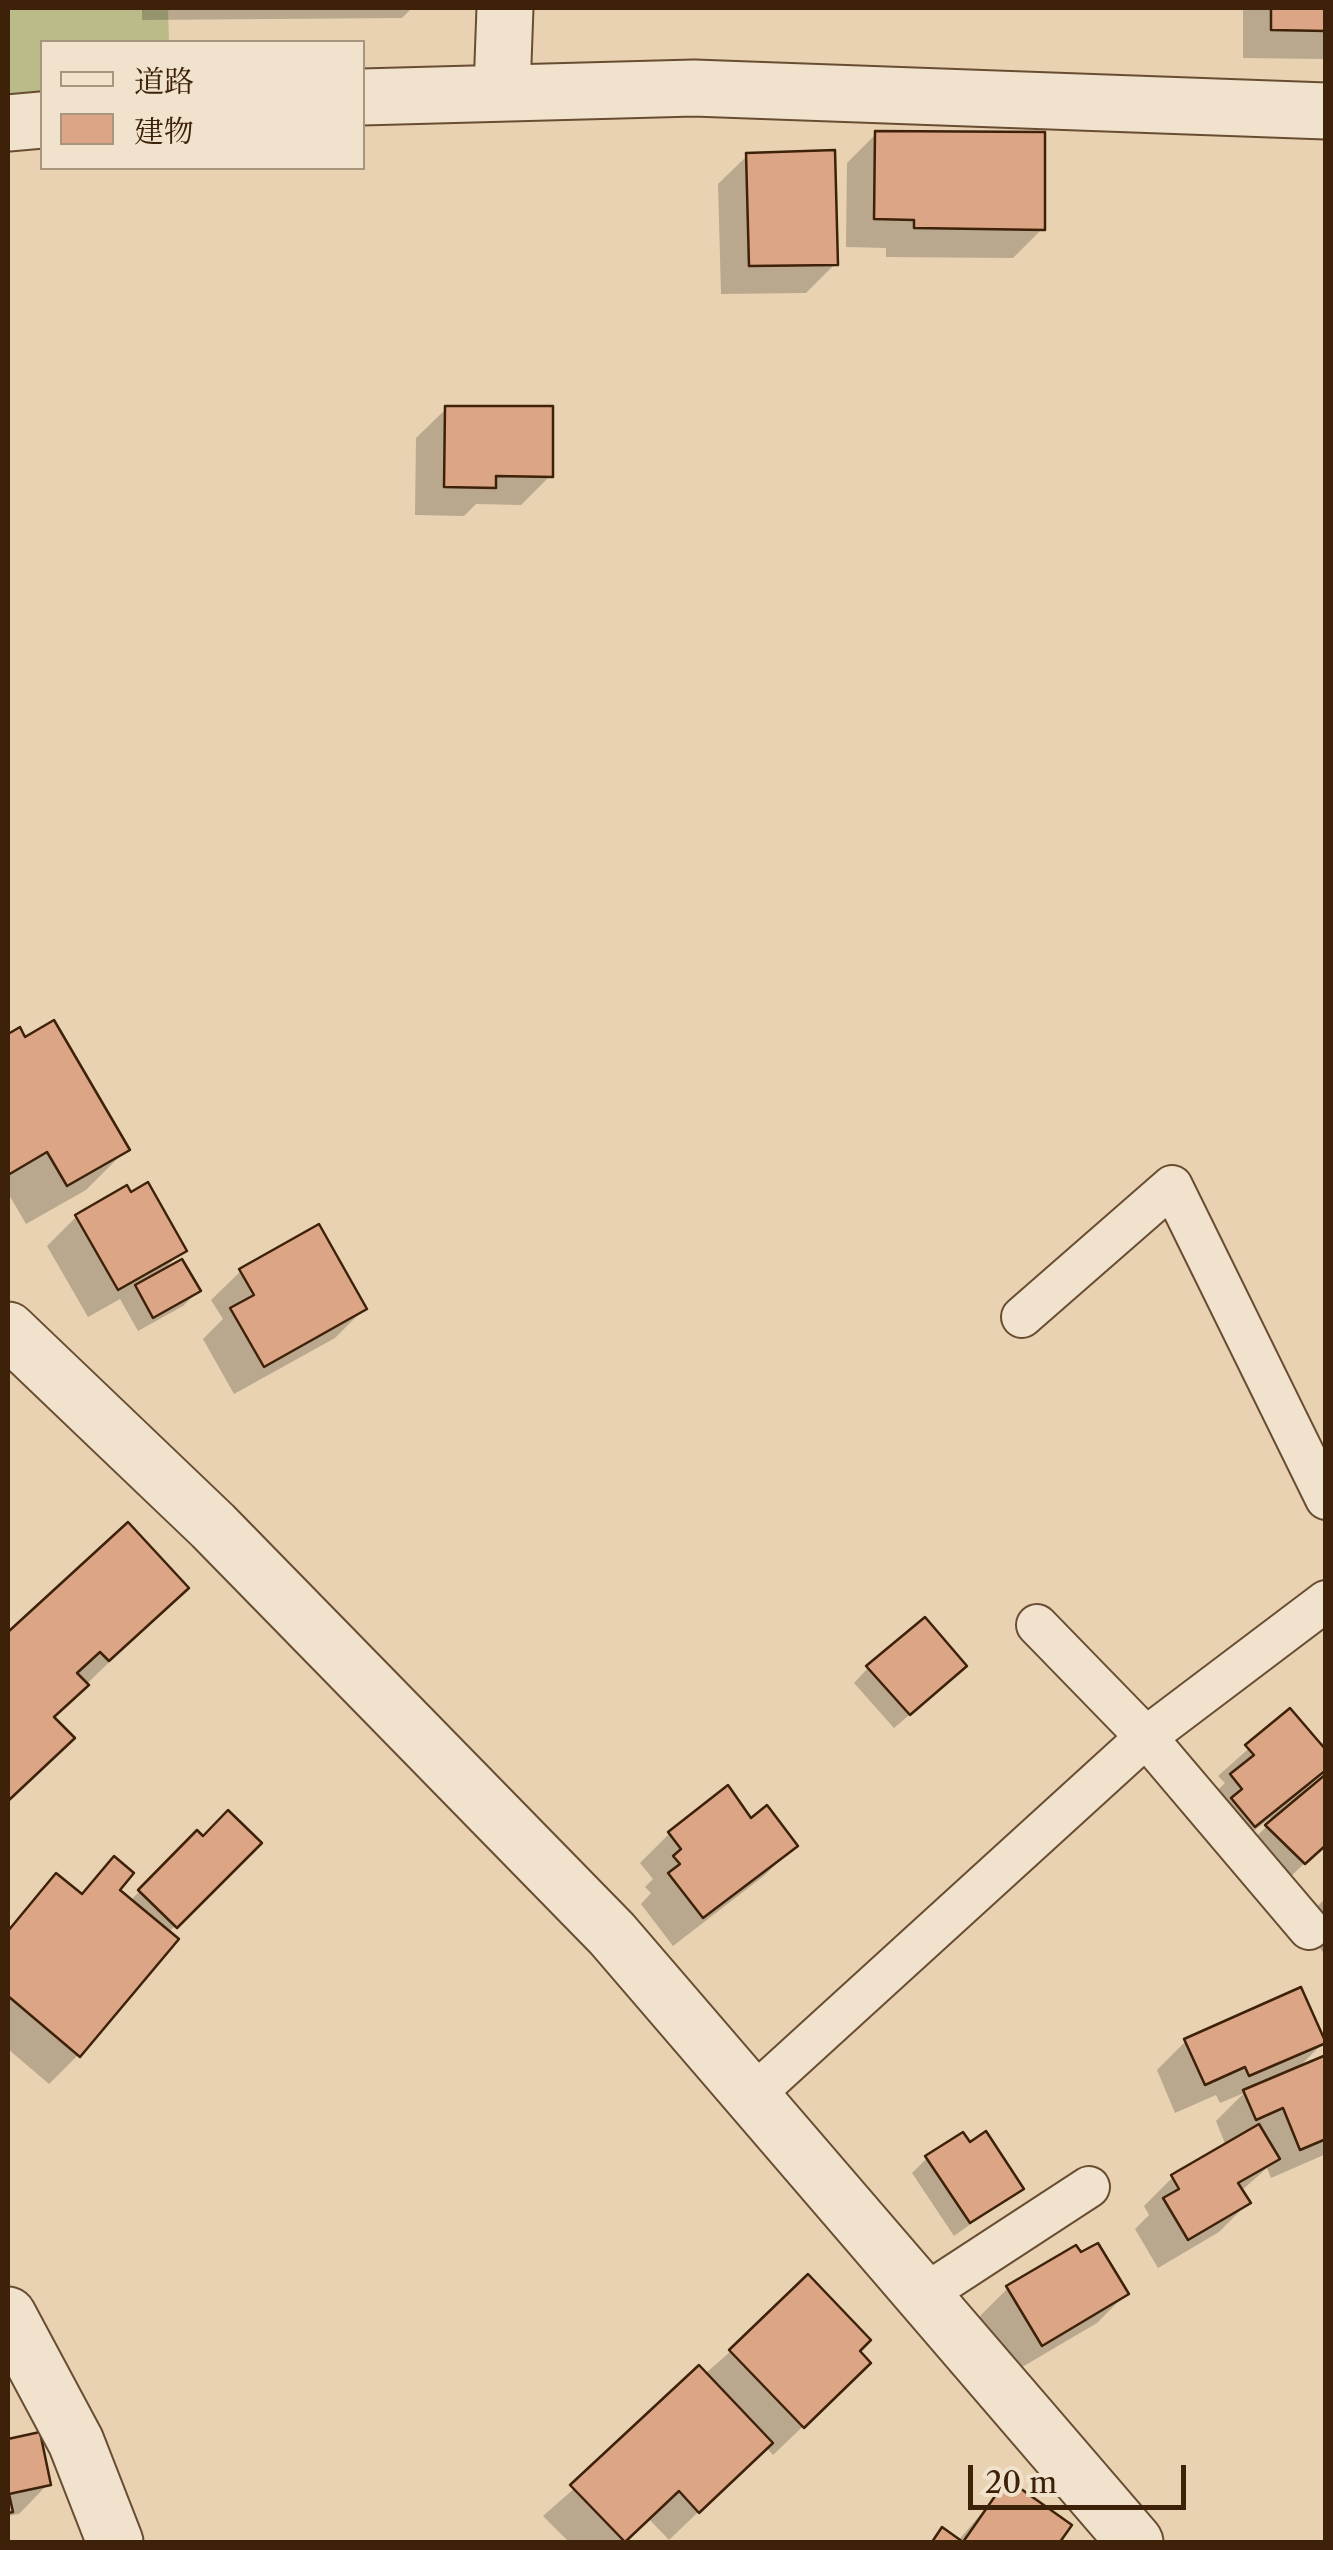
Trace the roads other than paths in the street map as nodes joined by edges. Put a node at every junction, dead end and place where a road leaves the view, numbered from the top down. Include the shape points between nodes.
1 (505, 8) edge
2 (502, 90) junction
3 (365, 97) edge
4 (1326, 112) edge
5 (40, 120) edge
6 (8, 123) edge
7 (1022, 1317) dead end
8 (8, 1330) edge
9 (1326, 1499) edge
10 (1326, 1602) edge
11 (1037, 1625) dead end
12 (1146, 1737) junction
13 (1309, 1929) dead end
14 (752, 2097) junction
15 (1089, 2188) dead end
16 (922, 2296) junction
17 (8, 2314) edge
18 (115, 2542) edge
19 (1135, 2542) edge

1 - 2 street
2 - 3 street
2 - 4 street via 694,88
5 - 6 street
7 - 9 lane via 1172,1186
8 - 14 street via 214,1526 612,1934
10 - 12 lane
11 - 12 lane
12 - 13 lane
12 - 14 lane
14 - 16 street
15 - 16 lane
16 - 19 street
17 - 18 street via 76,2442

